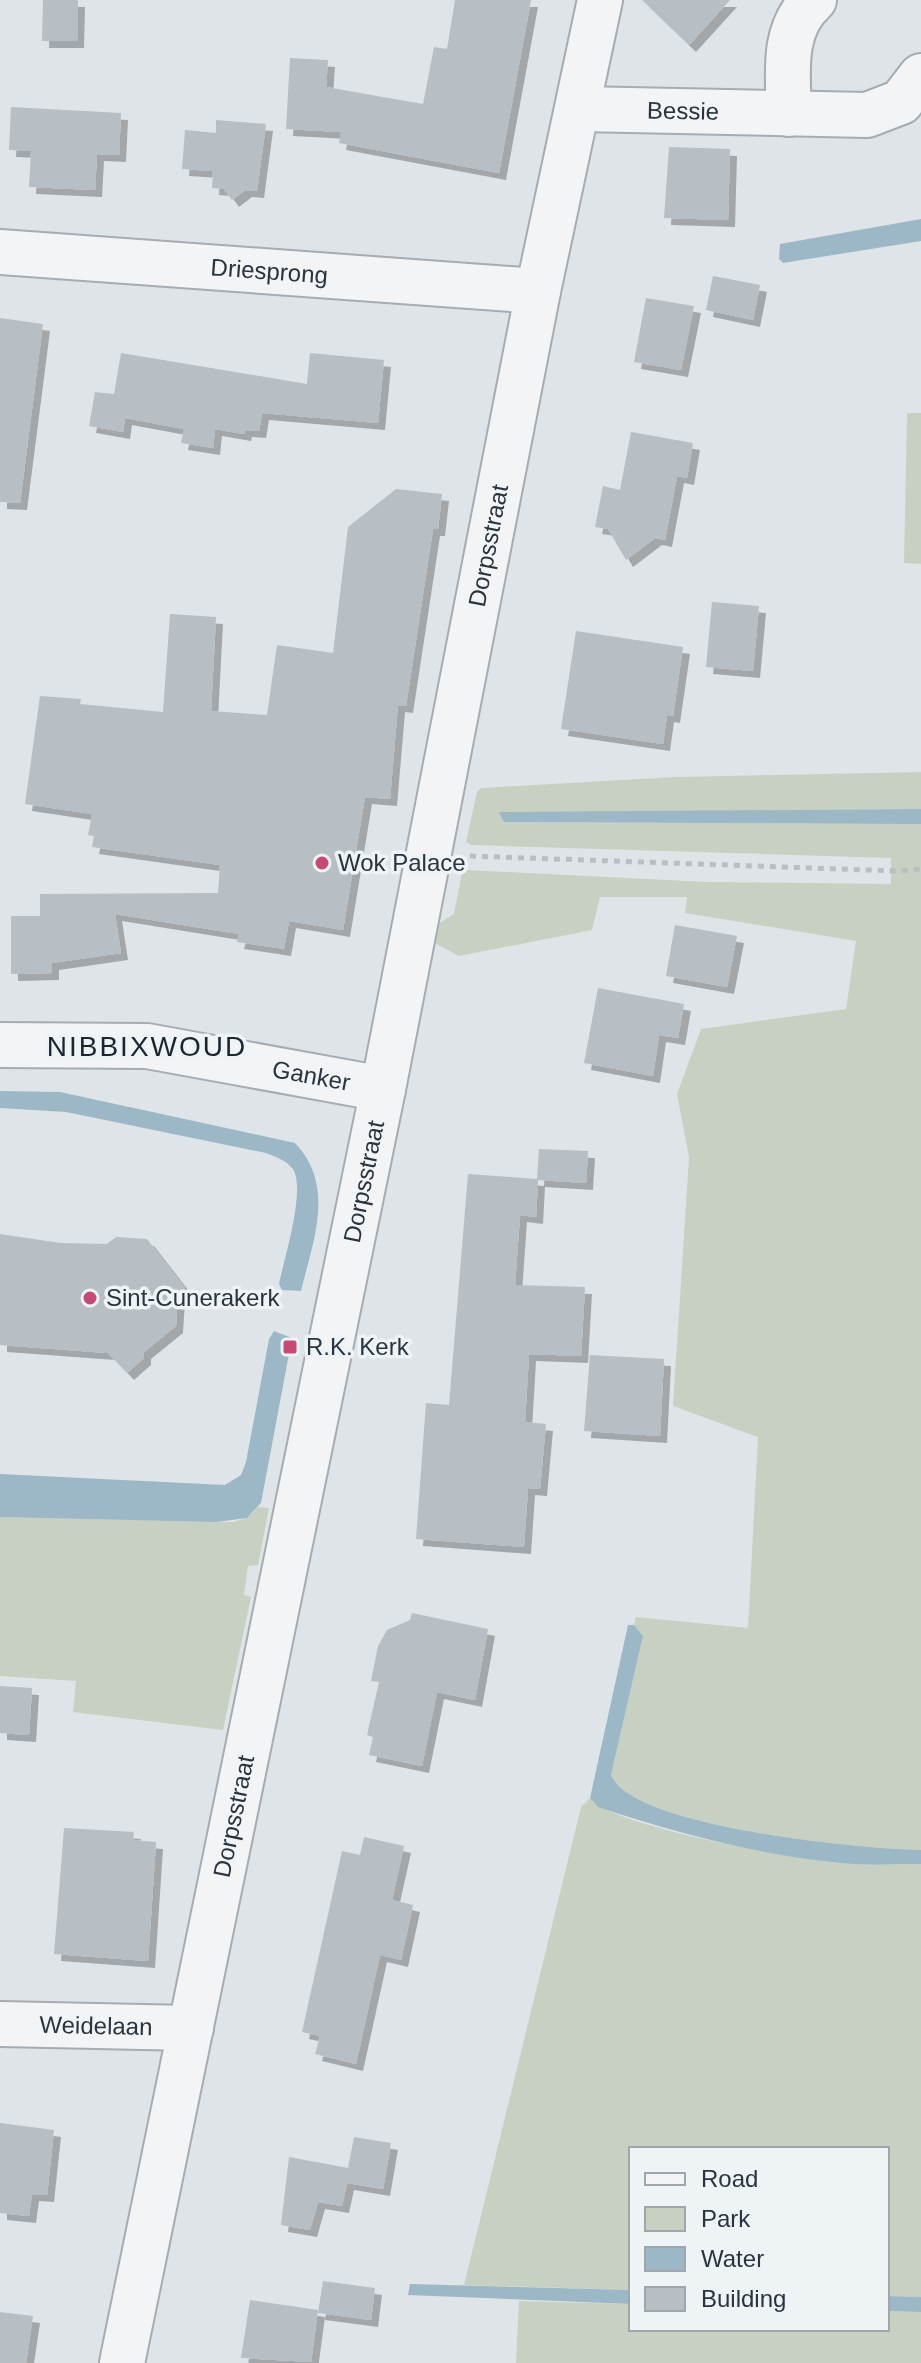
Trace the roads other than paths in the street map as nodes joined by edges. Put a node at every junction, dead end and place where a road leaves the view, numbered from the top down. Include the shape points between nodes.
1 (600, 0) edge
2 (814, 0) edge
3 (921, 76) edge
4 (579, 109) junction
5 (789, 114) junction
6 (0, 252) edge
7 (538, 291) junction
8 (0, 1045) edge
9 (383, 1089) junction
10 (0, 2024) edge
11 (191, 2028) junction
12 (122, 2363) edge

1 - 4 street, Dorpsstraat
2 - 5 street via 796,22 789,45
3 - 5 street, Bessie via 901,102 875,113
4 - 5 street, Bessie
4 - 7 street, Dorpsstraat
6 - 7 street, Driesprong
7 - 9 street, Dorpsstraat
8 - 9 street, Ganker via 147,1046
9 - 11 street, Dorpsstraat
10 - 11 street, Weidelaan
11 - 12 street, Dorpsstraat

